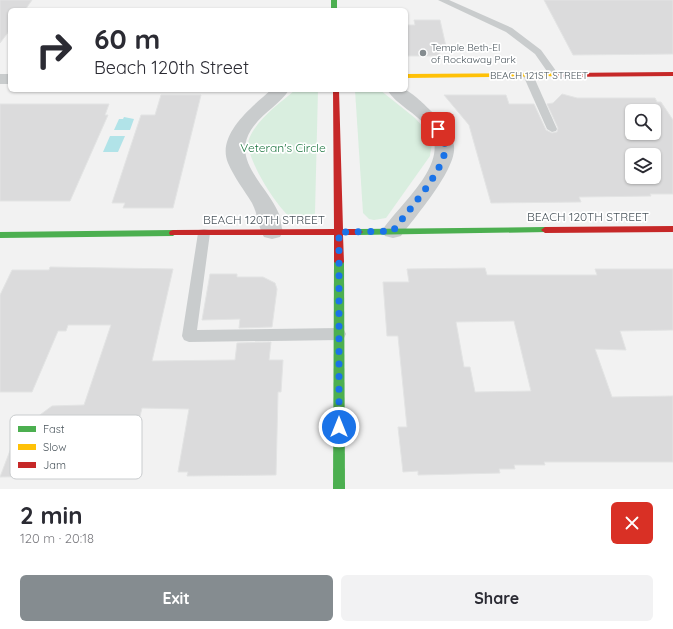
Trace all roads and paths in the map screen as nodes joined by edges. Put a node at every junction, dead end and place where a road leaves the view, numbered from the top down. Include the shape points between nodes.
1 (442, 0) edge
2 (554, 74) junction
3 (673, 74) edge
4 (528, 75) junction
5 (408, 76) edge
6 (279, 92) edge
7 (336, 92) edge
8 (397, 92) edge
9 (552, 129) dead end
10 (673, 229) edge
11 (393, 231) junction
12 (272, 232) junction
13 (339, 232) junction
14 (204, 233) junction
15 (0, 235) edge
16 (339, 334) junction
17 (339, 489) edge

1 - 2 lane via 509,30 538,52
2 - 3 street, BEACH 121ST STREET
2 - 4 street, BEACH 121ST STREET
4 - 5 street, BEACH 121ST STREET
4 - 9 lane
6 - 12 street via 244,127 234,147 237,162 268,214
7 - 13 street
8 - 11 street via 438,129 442,134 445,148 434,176
10 - 11 street, BEACH 120TH STREET
11 - 13 street, BEACH 120TH STREET
12 - 13 street, BEACH 120TH STREET
12 - 14 street, BEACH 120TH STREET
13 - 16 street
14 - 15 street, BEACH 120TH STREET
14 - 16 lane via 188,336
16 - 17 street

